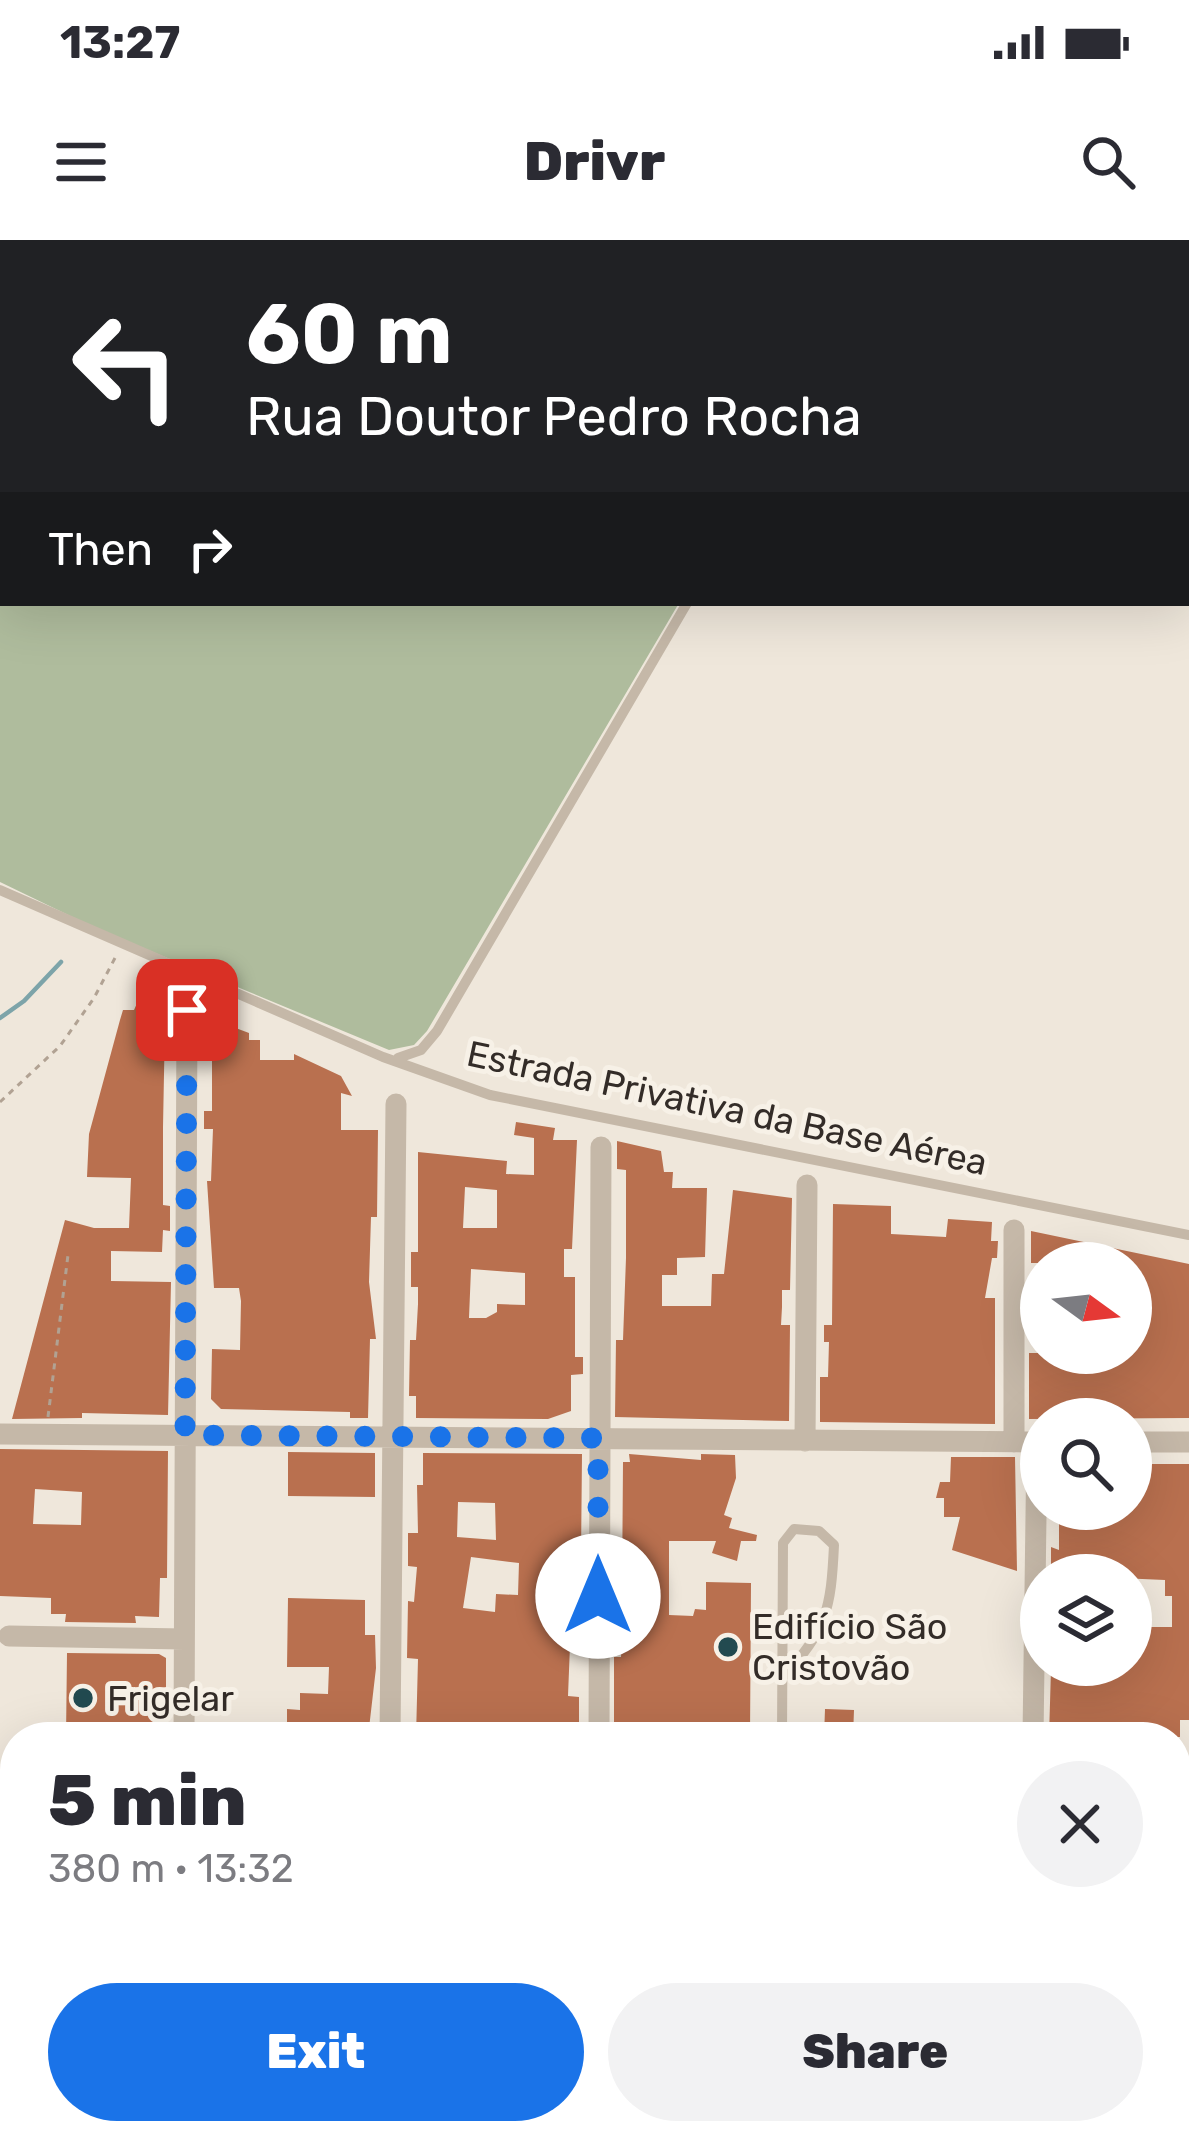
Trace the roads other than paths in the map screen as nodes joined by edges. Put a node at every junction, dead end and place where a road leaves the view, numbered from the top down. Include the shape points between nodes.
1 (685, 606) edge
2 (0, 890) edge
3 (187, 1010) dead end
4 (383, 1057) junction
5 (396, 1104) dead end
6 (601, 1147) dead end
7 (807, 1185) dead end
8 (1014, 1230) dead end
9 (1189, 1234) edge
10 (1027, 1398) edge
11 (0, 1434) edge
12 (185, 1435) junction
13 (391, 1437) junction
14 (598, 1438) junction
15 (805, 1441) junction
16 (1020, 1442) edge
17 (1152, 1442) edge
18 (1189, 1442) edge
19 (1031, 1530) edge
20 (9, 1636) dead end
21 (184, 1639) junction
22 (782, 1678) junction
23 (184, 1722) edge
24 (390, 1722) edge
25 (599, 1722) edge
26 (782, 1722) edge
27 (1033, 1722) edge

1 - 4 lane via 437,1031 404,1059
2 - 4 lane, Estrada Privativa da Base Aérea
3 - 12 street
4 - 9 lane, Estrada Privativa da Base Aérea via 490,1095
5 - 13 street
6 - 14 street
7 - 15 street
8 - 10 street
11 - 12 street
12 - 13 street
12 - 21 street
13 - 14 street
13 - 24 street
14 - 15 street
14 - 25 street
15 - 16 street
17 - 18 street
19 - 27 street
20 - 21 street
21 - 23 street
22 - 22 lane via 783,1543 794,1529 819,1531 834,1545 831,1597 815,1642
22 - 26 lane

